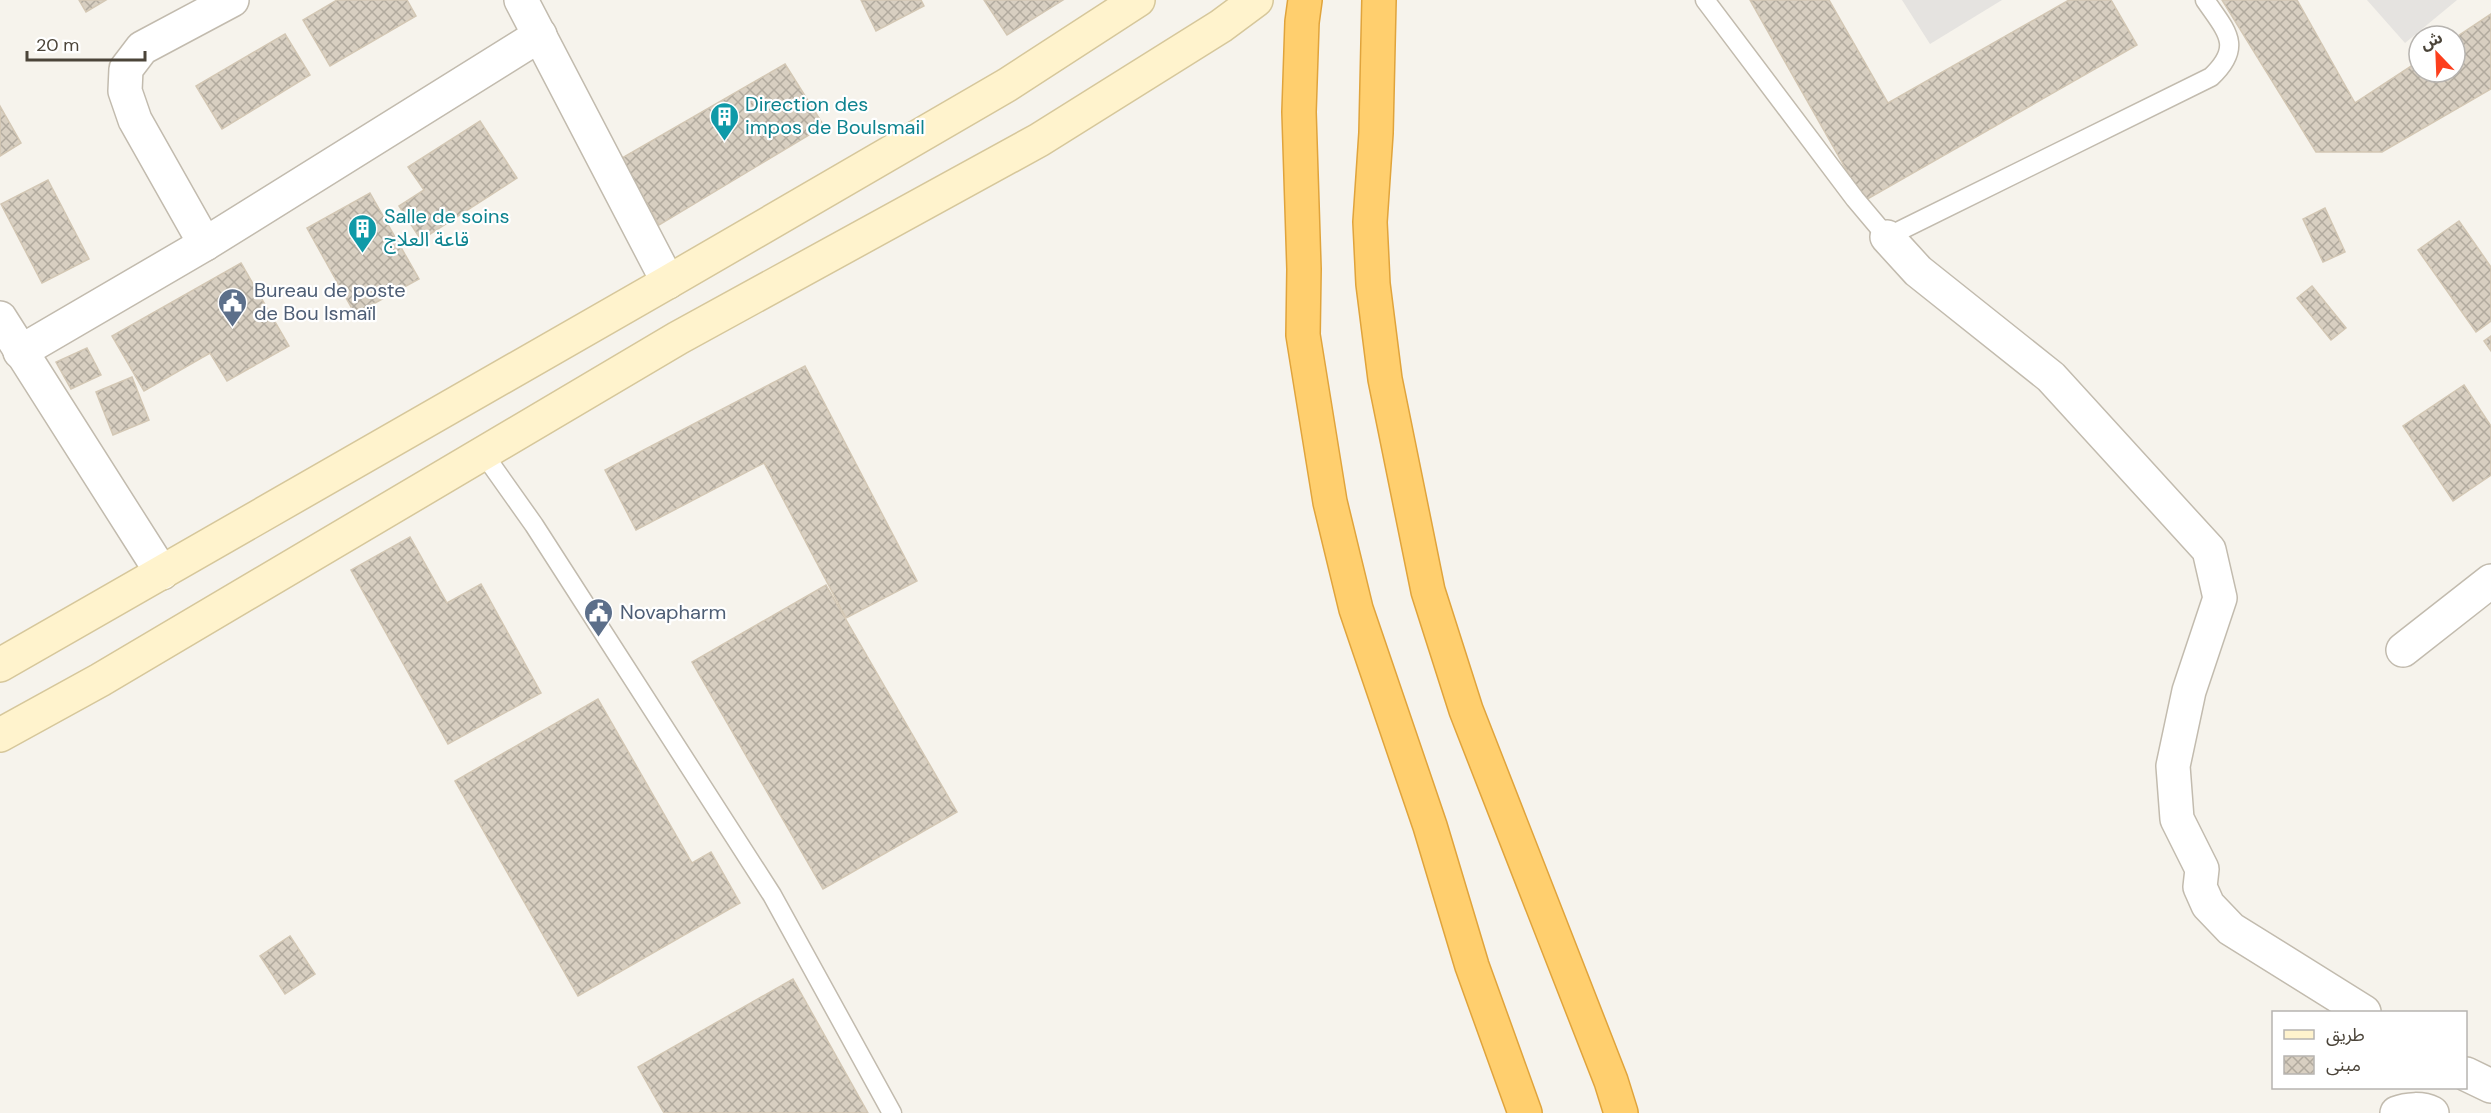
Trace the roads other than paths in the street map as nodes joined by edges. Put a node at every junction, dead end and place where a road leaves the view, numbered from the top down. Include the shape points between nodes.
1 (232, 0) edge
2 (521, 0) edge
3 (1138, 0) edge
4 (1256, 0) edge
5 (1379, 0) edge
6 (1705, 0) edge
7 (2205, 0) edge
8 (1304, 11) edge
9 (540, 35) junction
10 (1887, 237) junction
11 (205, 244) junction
12 (668, 282) junction
13 (0, 318) edge
14 (20, 352) junction
15 (483, 453) junction
16 (162, 573) junction
17 (2491, 580) edge
18 (2403, 650) dead end
19 (0, 665) edge
20 (0, 735) edge
21 (2362, 1011) edge
22 (2467, 1074) edge
23 (2491, 1086) edge
24 (892, 1113) edge
25 (1526, 1113) edge
26 (1621, 1113) edge
27 (2397, 1113) edge
28 (2432, 1113) edge

1 - 11 street via 142,48 126,69 125,91 135,120
2 - 9 street
3 - 12 main road via 1007,85
4 - 15 main road via 1039,140 678,338
5 - 26 highway via 1370,222 1373,284 1385,379 1428,591 1466,710
6 - 10 lane
7 - 10 lane via 2226,31 2230,52 2211,77
8 - 25 highway via 1299,112 1303,335 1330,502 1356,609 1430,826 1472,966
9 - 11 street
9 - 12 street
10 - 21 street via 1918,271 2051,377 2209,550 2220,598 2189,691 2173,766 2177,819 2202,869 2200,886 2208,905 2231,929
11 - 14 street
12 - 16 main road
13 - 14 street
14 - 16 street
15 - 20 main road
15 - 24 lane via 534,525 772,895
16 - 19 main road
17 - 18 street
22 - 23 street
27 - 28 street

